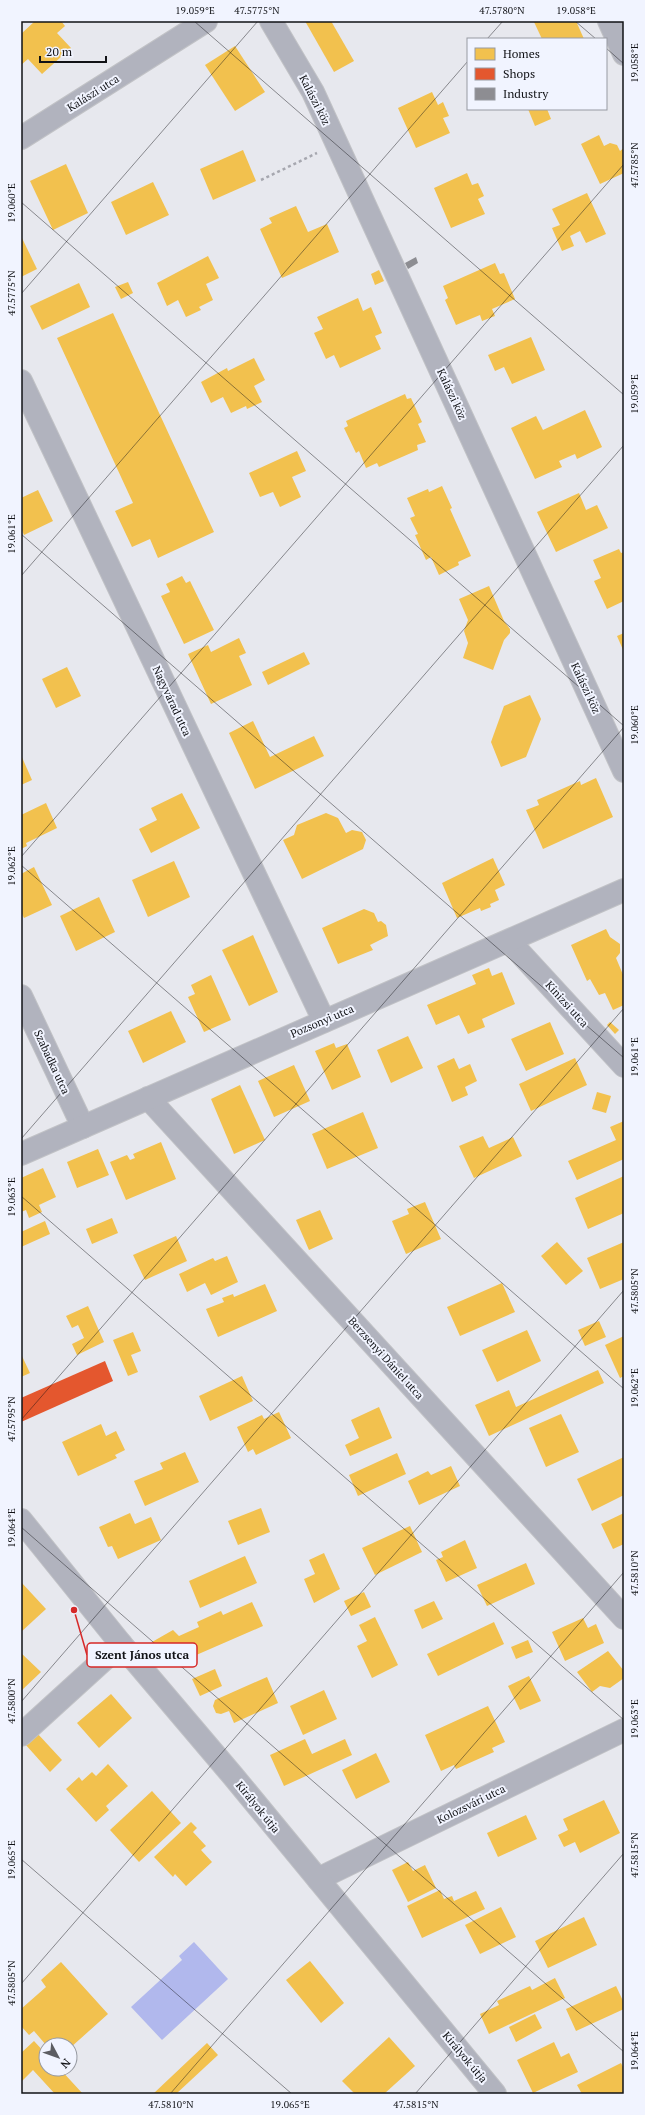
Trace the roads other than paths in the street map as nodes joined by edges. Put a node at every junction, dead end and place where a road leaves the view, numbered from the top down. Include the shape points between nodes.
1 (206, 21) edge
2 (271, 21) edge
3 (609, 21) edge
4 (624, 54) edge
5 (21, 138) edge
6 (21, 381) edge
7 (624, 771) edge
8 (624, 890) edge
9 (510, 942) junction
10 (21, 996) edge
11 (324, 1020) junction
12 (624, 1066) edge
13 (148, 1098) junction
14 (83, 1127) junction
15 (21, 1154) edge
16 (21, 1520) edge
17 (624, 1618) edge
18 (121, 1644) junction
19 (624, 1730) edge
20 (21, 1735) edge
21 (318, 1879) junction
22 (496, 2094) edge

1 - 5 street, Kalászi utca
2 - 7 street, Kalászi köz via 313,92
3 - 4 street
6 - 11 street, Nagyvárad utca
8 - 9 street, Pozsonyi utca
9 - 11 street, Pozsonyi utca
9 - 12 street, Kinizsi utca
10 - 14 street, Szabadka utca
11 - 13 street, Pozsonyi utca
13 - 14 street, Pozsonyi utca
13 - 17 street, Berzsenyi Dániel utca
14 - 15 street, Pozsonyi utca
16 - 18 street, Királyok útja
18 - 20 street
18 - 21 street, Királyok útja
19 - 21 street, Kolozsvári utca
21 - 22 street, Királyok útja

